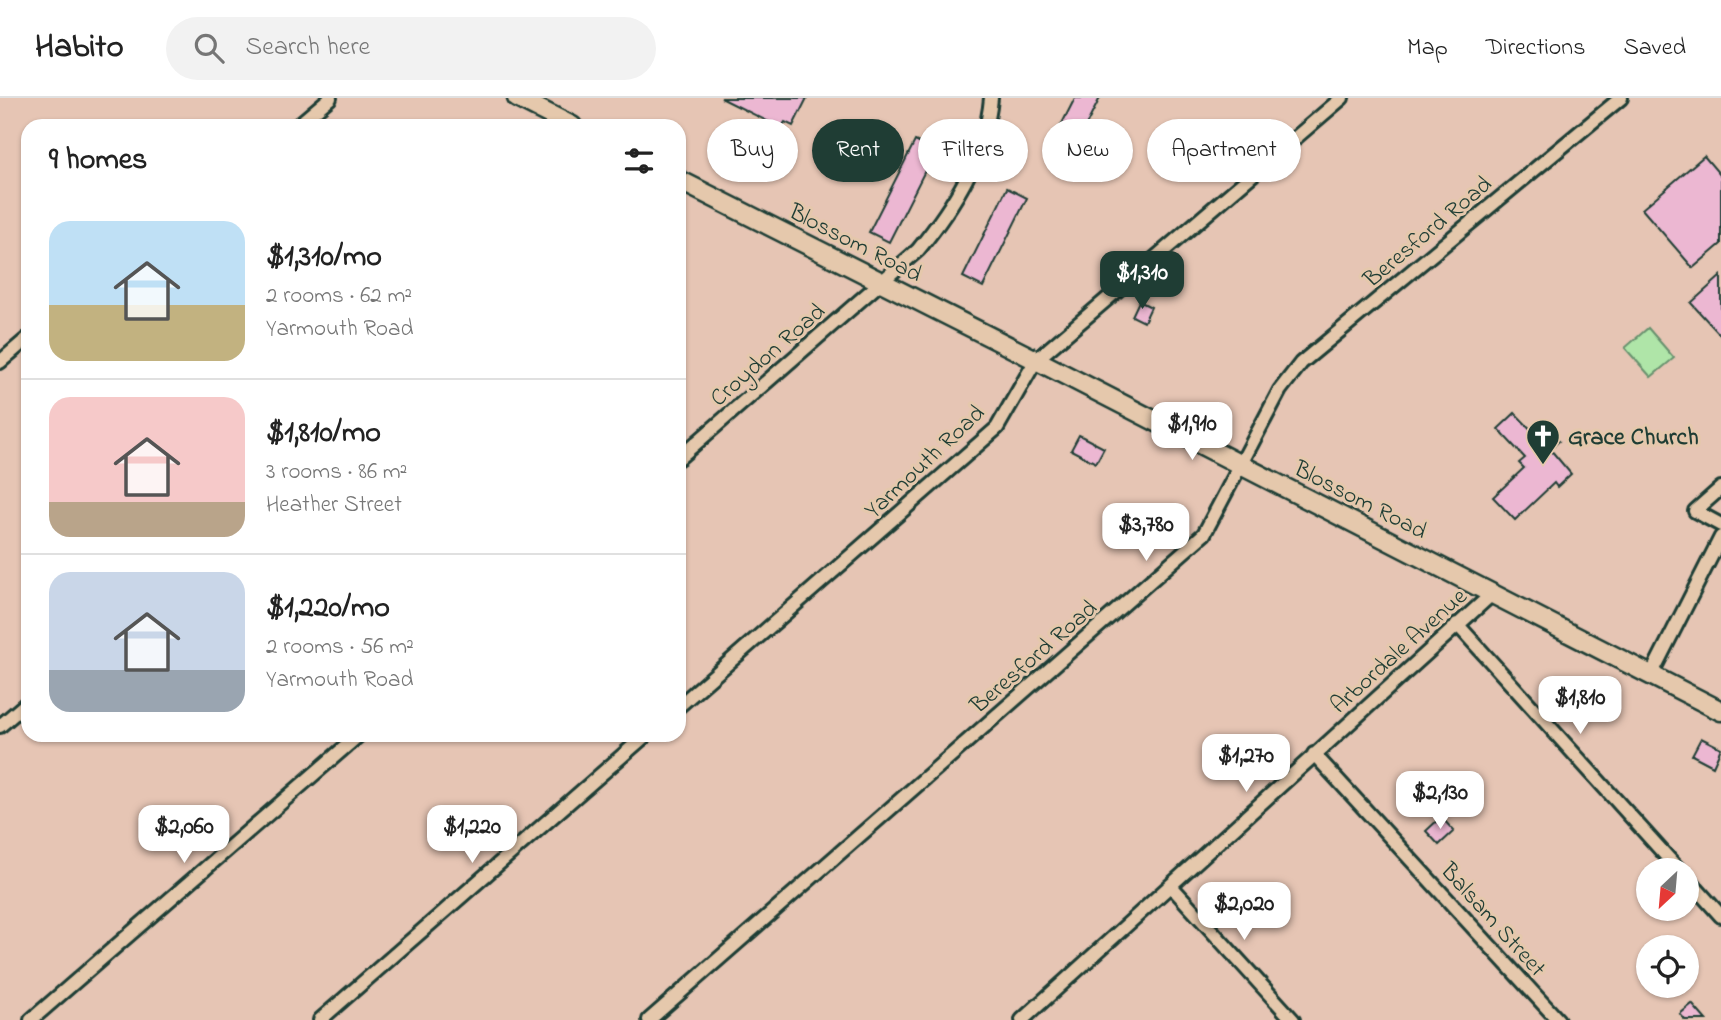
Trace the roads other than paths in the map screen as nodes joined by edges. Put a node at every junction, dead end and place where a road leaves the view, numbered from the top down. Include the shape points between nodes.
1 (330, 98) edge
2 (517, 98) edge
3 (991, 98) edge
4 (1342, 98) edge
5 (1621, 98) edge
6 (305, 119) edge
7 (558, 119) edge
8 (686, 184) edge
9 (882, 282) junction
10 (21, 344) edge
11 (1036, 360) junction
12 (0, 362) edge
13 (686, 452) edge
14 (1241, 465) junction
15 (1721, 488) edge
16 (1721, 525) edge
17 (1721, 537) edge
18 (1492, 594) junction
19 (1457, 624) junction
20 (1651, 675) junction
21 (686, 700) edge
22 (21, 708) edge
23 (1721, 711) edge
24 (0, 726) edge
25 (351, 742) edge
26 (638, 742) edge
27 (1314, 754) junction
28 (1668, 858) edge
29 (1171, 886) junction
30 (1699, 891) edge
31 (1721, 916) edge
32 (1026, 1019) edge
33 (31, 1020) edge
34 (320, 1020) edge
35 (649, 1020) edge
36 (1293, 1020) edge
37 (1558, 1020) edge

1 - 6 street
2 - 7 street
3 - 9 street, Croydon Road via 976,155 945,217 918,250
4 - 11 street, Yarmouth Road
5 - 14 street, Beresford Road via 1301,363 1280,390
8 - 9 street, Blossom Road
9 - 11 street, Blossom Road
9 - 13 street, Croydon Road
10 - 12 street
11 - 14 street, Blossom Road
11 - 21 street, Yarmouth Road via 998,428
14 - 18 street, Blossom Road
14 - 35 street, Beresford Road via 1204,534
15 - 16 street via 1695,511
17 - 20 street
18 - 19 street, Arbordale Avenue
18 - 20 street, Blossom Road
19 - 27 street, Arbordale Avenue
19 - 28 street
20 - 23 street, Blossom Road
22 - 24 street
25 - 33 street
26 - 34 street
27 - 29 street, Arbordale Avenue
27 - 37 street, Balsam Street
29 - 32 street, Arbordale Avenue
29 - 36 street
30 - 31 street

